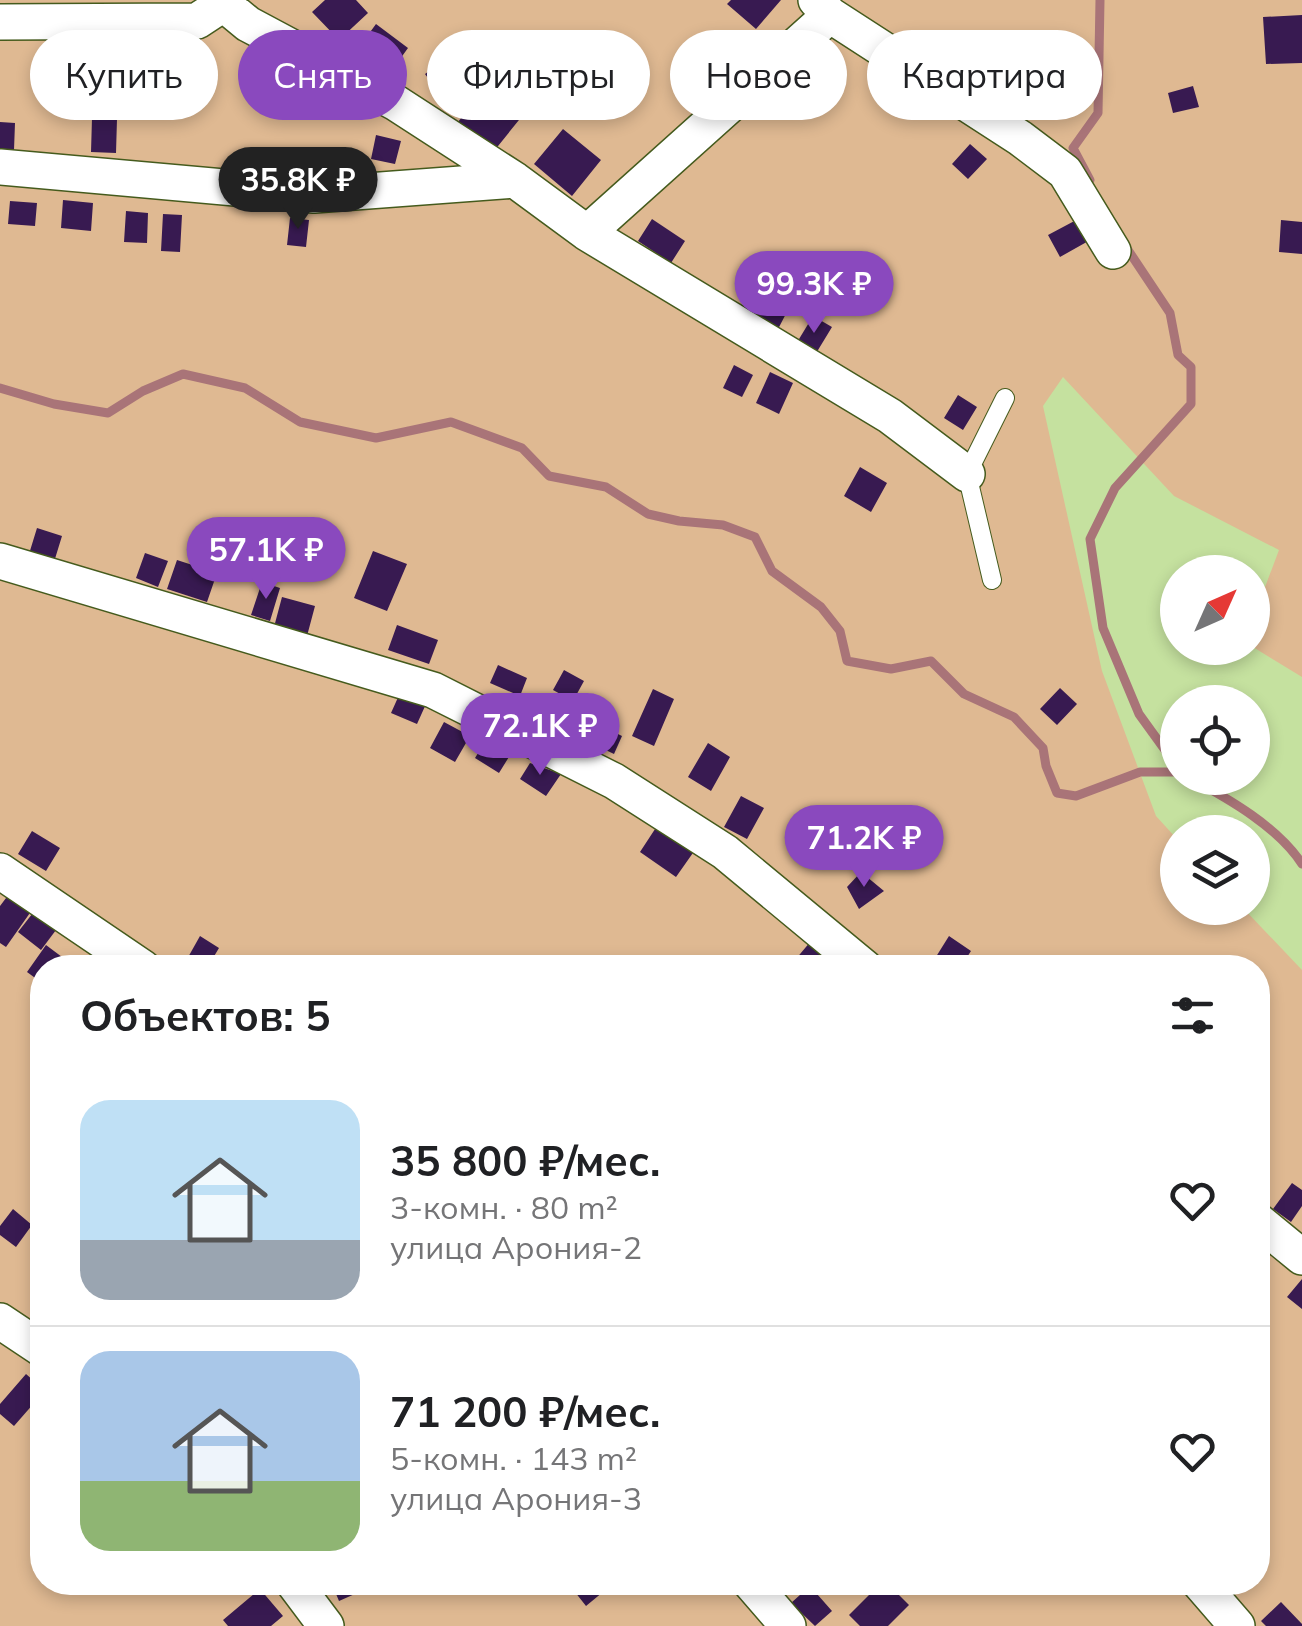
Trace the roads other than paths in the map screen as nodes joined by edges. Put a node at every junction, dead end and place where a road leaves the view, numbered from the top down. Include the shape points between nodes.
1 (823, 7) edge
2 (225, 13) edge
3 (0, 22) edge
4 (0, 167) edge
5 (515, 180) junction
6 (587, 234) junction
7 (1112, 252) dead end
8 (1005, 398) dead end
9 (967, 474) junction
10 (0, 561) edge
11 (992, 580) dead end
12 (0, 870) edge
13 (124, 955) edge
14 (852, 955) edge
15 (1270, 1230) edge
16 (1302, 1257) edge
17 (0, 1321) edge
18 (30, 1341) edge
19 (303, 1595) edge
20 (761, 1595) edge
21 (1211, 1595) edge
22 (326, 1626) edge
23 (788, 1626) edge
24 (1237, 1626) edge

1 - 6 street
1 - 7 street via 1065,172
2 - 3 street
2 - 5 street via 396,103
4 - 5 street via 314,195
5 - 6 street
6 - 9 street via 890,416
8 - 9 lane
9 - 11 lane
10 - 14 street via 433,690 614,781 725,852
12 - 13 street
15 - 16 street
17 - 18 street
19 - 22 street
20 - 23 street
21 - 24 street

